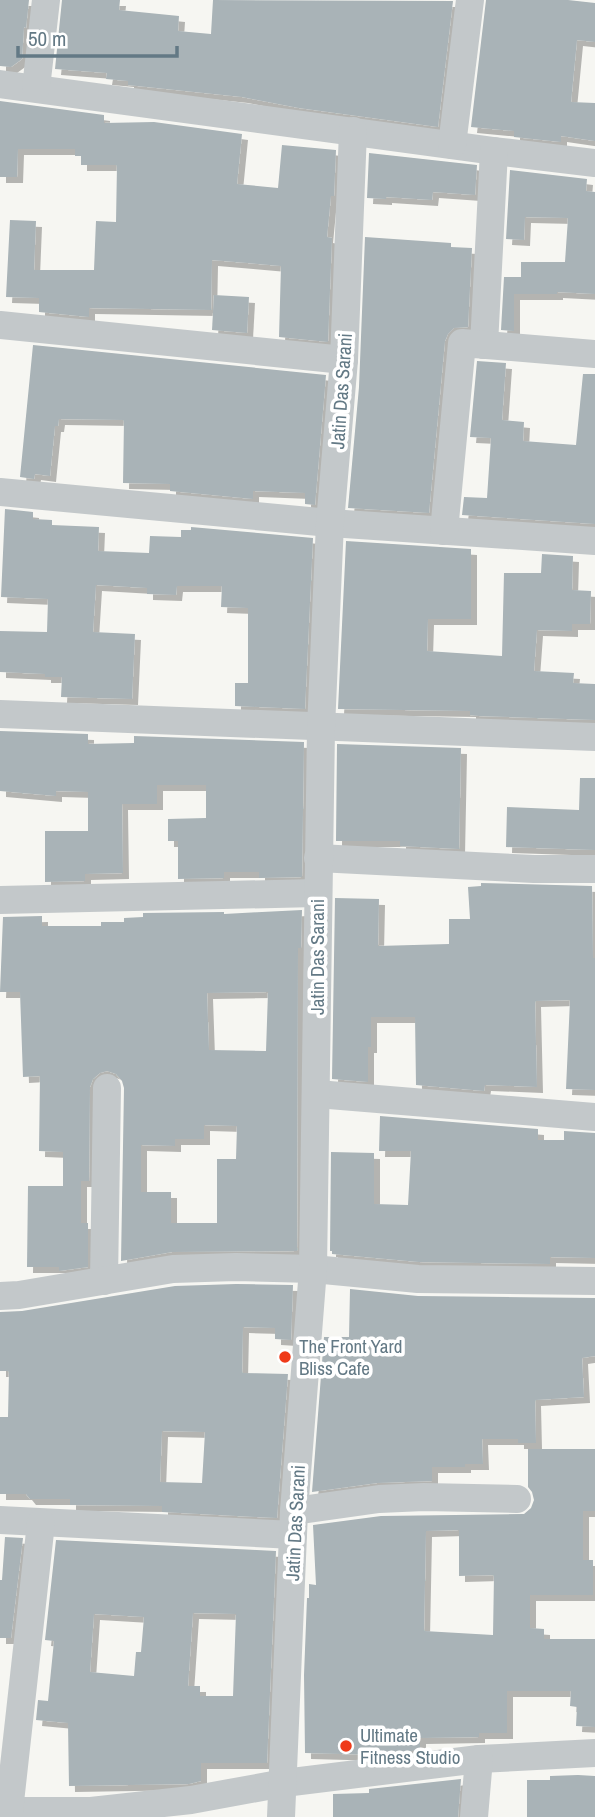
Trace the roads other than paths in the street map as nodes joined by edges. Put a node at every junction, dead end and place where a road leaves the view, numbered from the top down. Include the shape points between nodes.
1 (46, 0) edge
2 (470, 0) edge
3 (0, 84) edge
4 (36, 88) junction
5 (353, 131) junction
6 (452, 145) junction
7 (494, 151) junction
8 (595, 163) edge
9 (0, 324) edge
10 (484, 345) junction
11 (595, 354) edge
12 (344, 360) junction
13 (0, 492) edge
14 (330, 523) junction
15 (444, 531) junction
16 (595, 541) edge
17 (0, 714) edge
18 (321, 728) junction
19 (595, 737) edge
20 (318, 858) junction
21 (595, 869) edge
22 (317, 892) junction
23 (0, 900) edge
24 (107, 1088) dead end
25 (317, 1094) junction
26 (595, 1117) edge
27 (313, 1269) junction
28 (104, 1281) junction
29 (595, 1281) edge
30 (0, 1296) edge
31 (517, 1499) dead end
32 (0, 1520) edge
33 (41, 1523) junction
34 (294, 1523) junction
35 (595, 1754) edge
36 (479, 1759) junction
37 (284, 1783) junction
38 (4, 1811) edge
39 (91, 1814) edge
40 (281, 1817) edge
41 (474, 1817) edge

1 - 4 street
2 - 6 street
3 - 4 street
4 - 5 street
5 - 6 street
5 - 12 street, Jatin Das Sarani
6 - 7 street
7 - 8 street
7 - 10 street
9 - 12 street
10 - 11 street
10 - 15 street via 462,344
12 - 14 street, Jatin Das Sarani
13 - 14 street
14 - 15 street
14 - 18 street, Jatin Das Sarani
15 - 16 street
17 - 18 street
18 - 19 street
18 - 20 street, Jatin Das Sarani
20 - 21 street
20 - 22 street, Jatin Das Sarani
22 - 23 street
22 - 25 street, Jatin Das Sarani
24 - 28 street
25 - 26 street
25 - 27 street, Jatin Das Sarani
27 - 28 street via 173,1269
27 - 29 street via 418,1279
27 - 34 street, Jatin Das Sarani
28 - 30 street
31 - 34 street via 379,1499
32 - 33 street
33 - 34 street
33 - 38 street
34 - 37 street, Jatin Das Sarani
35 - 36 street
36 - 37 street
36 - 41 street
37 - 39 street
37 - 40 street, Jatin Das Sarani
38 - 39 street

